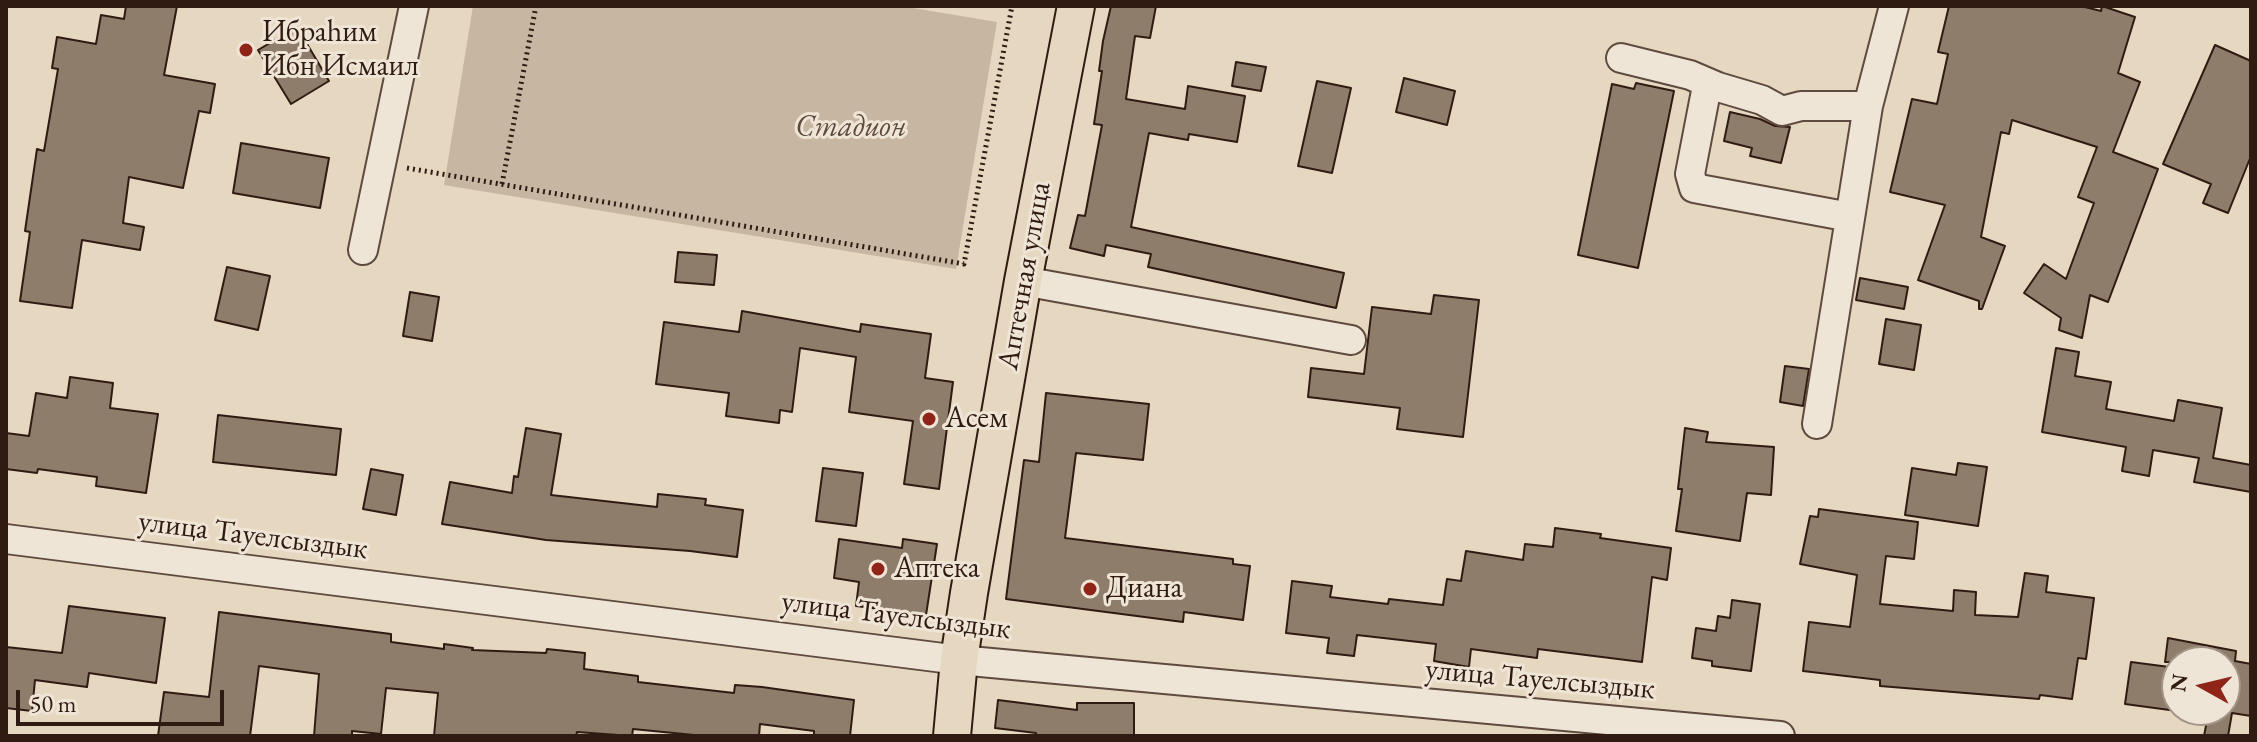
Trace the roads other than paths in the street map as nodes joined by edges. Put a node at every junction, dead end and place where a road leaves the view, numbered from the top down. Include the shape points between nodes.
1 (414, 6) edge
2 (1076, 6) edge
3 (1894, 6) edge
4 (1621, 58) dead end
5 (1718, 87) junction
6 (1868, 106) junction
7 (1850, 217) junction
8 (363, 250) dead end
9 (1023, 281) junction
10 (1351, 340) dead end
11 (1817, 424) dead end
12 (6, 539) edge
13 (959, 660) junction
14 (952, 736) edge
15 (1780, 736) edge

1 - 8 street
2 - 9 main road, Аптечная улица
3 - 6 street
4 - 5 street
5 - 6 street via 1782,111
5 - 7 street via 1706,91 1690,174 1694,188
6 - 7 street
7 - 11 street
9 - 10 street
9 - 13 main road, Аптечная улица
12 - 13 street, улица Тауелсыздык
13 - 14 main road, Аптечная улица
13 - 15 street, улица Тауелсыздык

